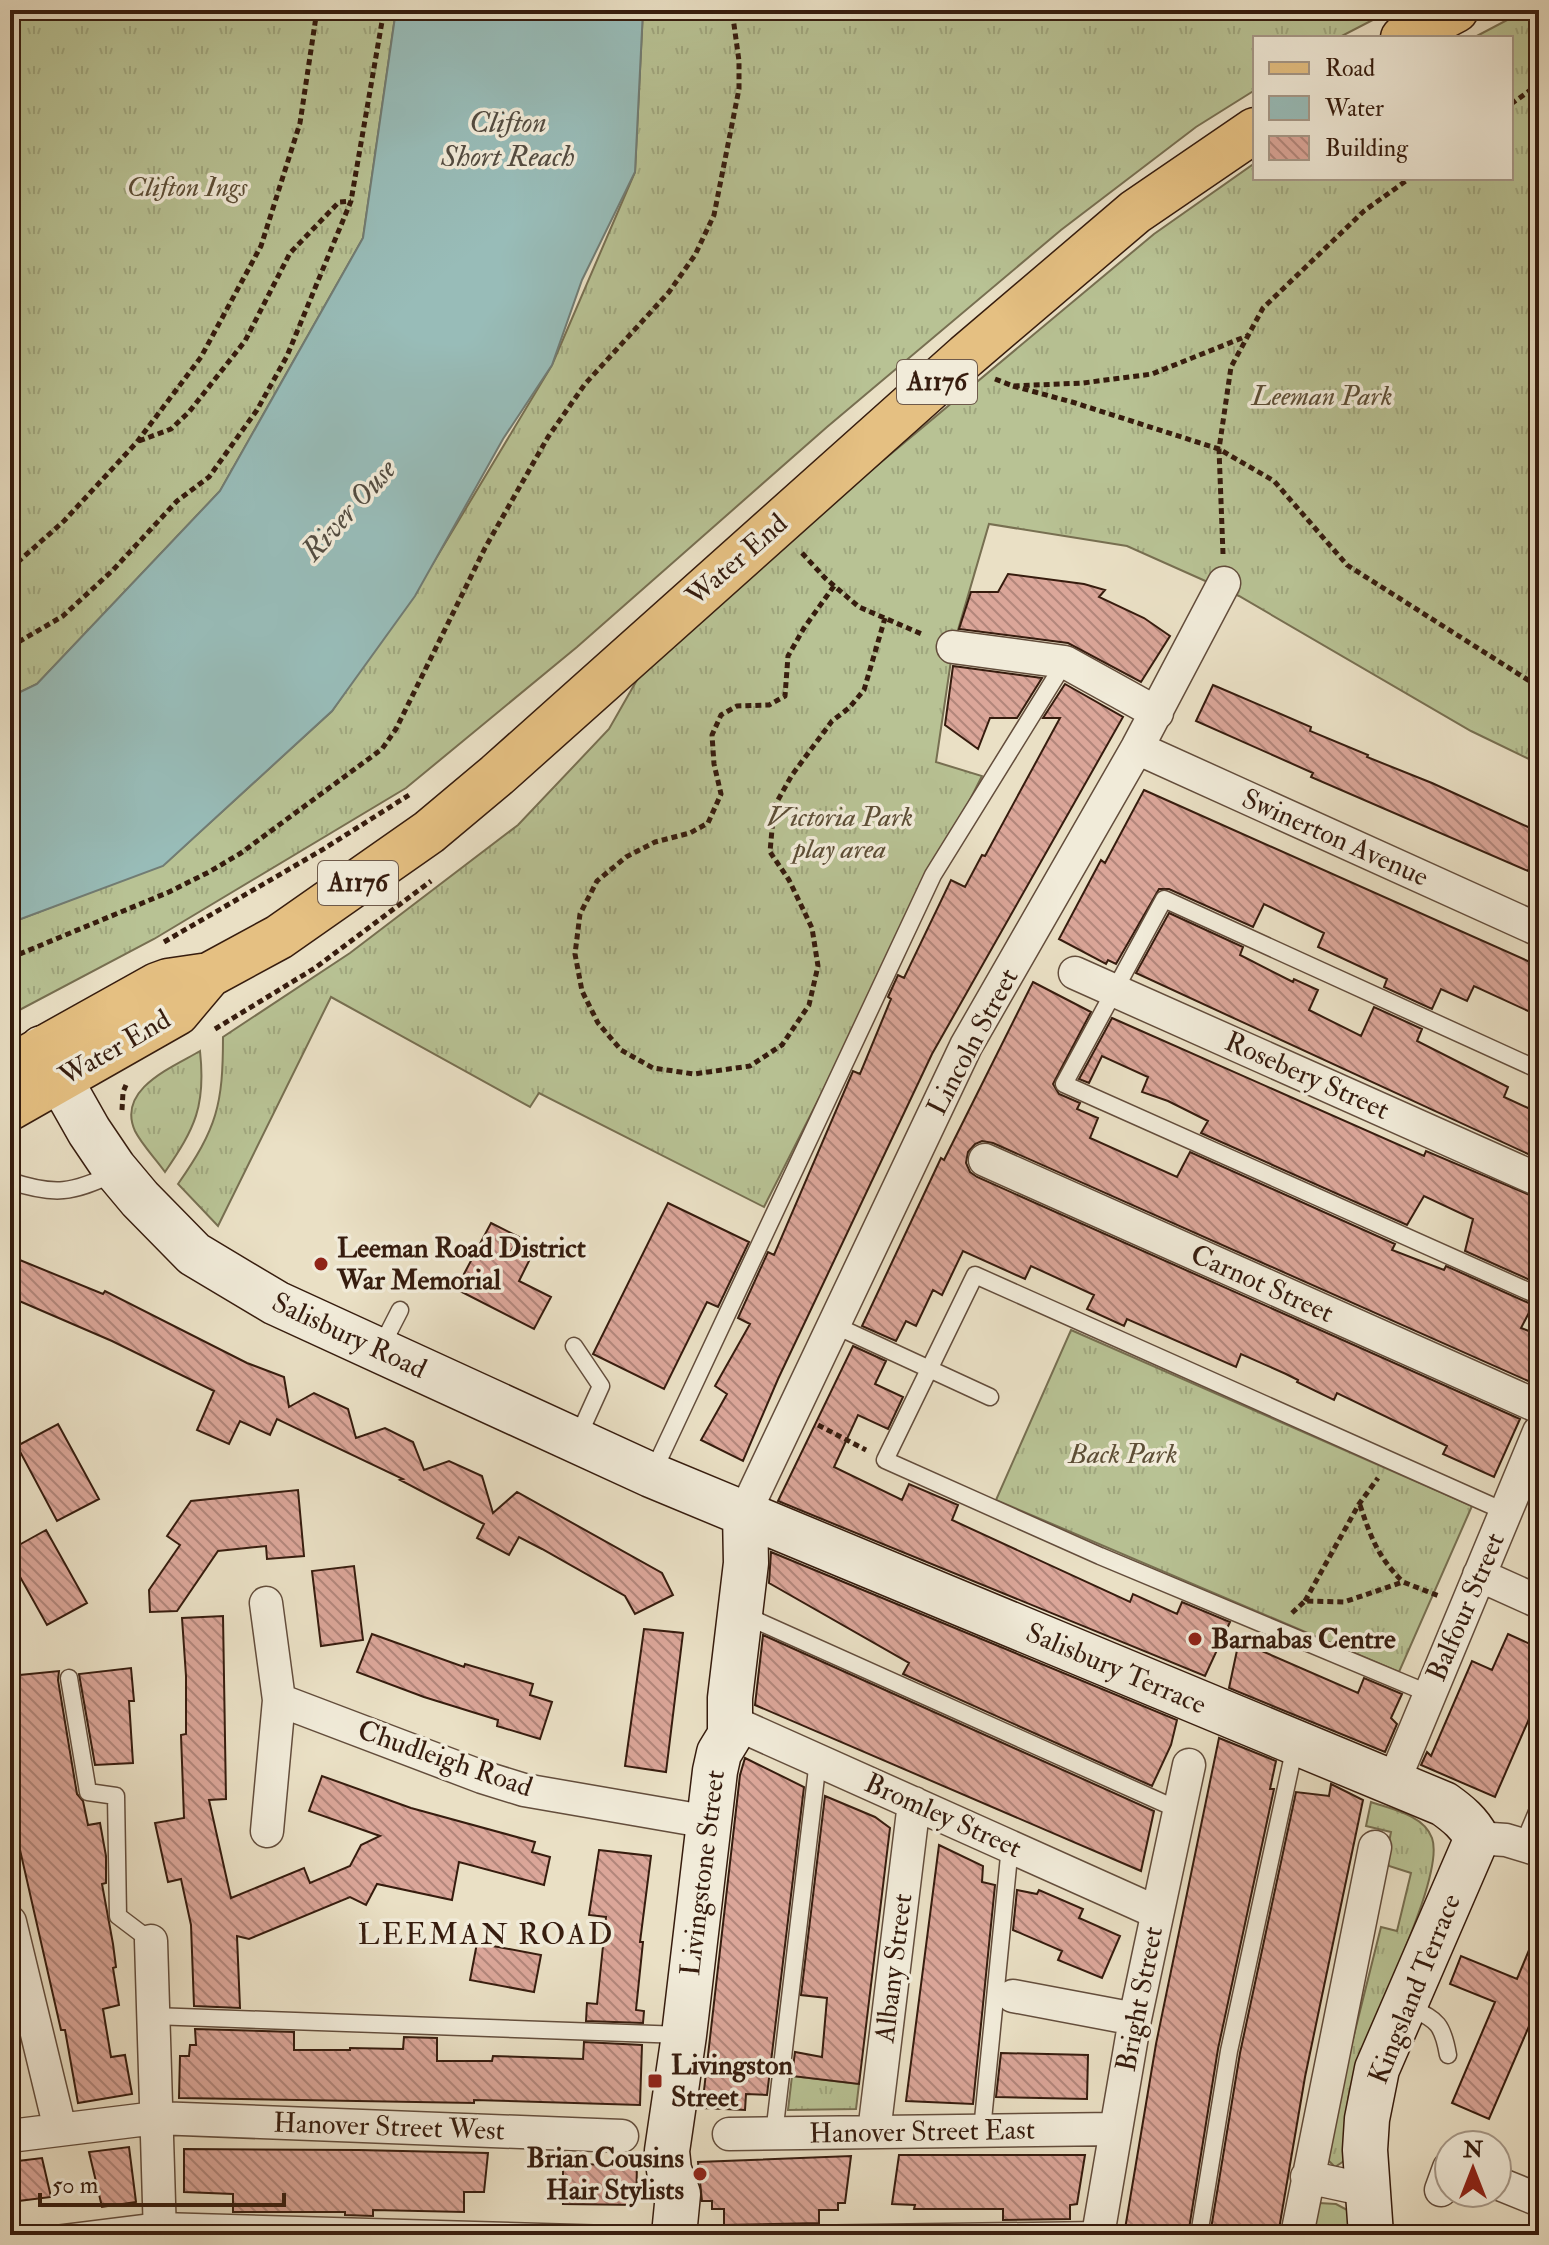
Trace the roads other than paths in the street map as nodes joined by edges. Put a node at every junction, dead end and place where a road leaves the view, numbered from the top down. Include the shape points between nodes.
1 (1456, 10) edge
2 (1407, 36) edge
3 (1253, 131) edge
4 (1224, 583) road end
5 (953, 647) road end
6 (1065, 662) junction
7 (1157, 713) junction
8 (1137, 748) junction
9 (1537, 924) edge
10 (1075, 973) dead end
11 (1113, 991) junction
12 (37, 1065) edge
13 (1539, 1070) edge
14 (10, 1108) edge
15 (985, 1160) dead end
16 (117, 1172) junction
17 (1539, 1180) edge
18 (10, 1181) edge
19 (1539, 1296) edge
20 (400, 1310) dead end
21 (834, 1325) junction
22 (574, 1346) dead end
23 (379, 1350) junction
24 (930, 1370) junction
25 (990, 1397) dead end
26 (1539, 1407) edge
27 (1539, 1432) edge
28 (576, 1441) junction
29 (651, 1475) junction
30 (745, 1512) junction
31 (1506, 1512) junction
32 (1479, 1575) junction
33 (1539, 1602) edge
34 (266, 1603) dead end
35 (740, 1613) junction
36 (69, 1678) dead end
37 (1430, 1694) junction
38 (279, 1700) junction
39 (730, 1721) junction
40 (1296, 1743) junction
41 (818, 1760) junction
42 (1189, 1765) dead end
43 (1393, 1783) junction
44 (914, 1803) junction
45 (1539, 1807) edge
46 (1179, 1810) junction
47 (709, 1822) junction
48 (267, 1831) dead end
49 (1477, 1838) junction
50 (1010, 1846) junction
51 (1375, 1847) dead end
52 (1531, 1848) edge
53 (1156, 1912) junction
54 (10, 1922) edge
55 (151, 1941) joint
56 (1013, 1996) dead end
57 (1404, 2004) junction
58 (153, 2016) junction
59 (1135, 2019) junction
60 (684, 2035) junction
61 (1448, 2055) dead end
62 (156, 2118) junction
63 (60, 2129) junction
64 (1115, 2129) junction
65 (982, 2130) junction
66 (874, 2132) junction
67 (729, 2134) dead end
68 (774, 2134) junction
69 (10, 2136) edge
70 (622, 2136) dead end
71 (1307, 2177) junction
72 (1513, 2189) edge
73 (1367, 2190) junction
74 (1539, 2200) edge
75 (160, 2228) edge
76 (1099, 2233) edge
77 (48, 2235) edge
78 (645, 2235) edge
79 (674, 2235) edge
80 (732, 2235) edge
81 (1199, 2235) edge
82 (1297, 2235) edge
83 (1371, 2235) edge

1 - 2 main road
3 - 12 main road, Water End / A1176 via 1135,212 429,832 279,937 209,975 182,1010
4 - 7 street, Lincoln Street
5 - 6 street
6 - 7 street
6 - 29 lane via 933,875
7 - 8 street, Lincoln Street
8 - 9 street, Swinerton Avenue
8 - 21 street, Lincoln Street via 966,1046
10 - 11 street, Rosebery Street
11 - 13 lane via 1164,899
11 - 17 street, Rosebery Street
11 - 19 lane via 1064,1084
12 - 14 main road, Water End / A1176
12 - 16 street, Salisbury Road
15 - 26 street, Carnot Street
16 - 18 lane via 55,1192
16 - 23 street, Salisbury Road via 194,1254 276,1303
20 - 23 lane
21 - 24 lane
21 - 30 street, Lincoln Street
22 - 28 lane via 601,1386
23 - 28 street, Salisbury Road
24 - 25 lane
24 - 31 lane via 975,1275
24 - 37 lane via 885,1460
27 - 31 street, Balfour Street
28 - 29 street, Salisbury Road
29 - 30 street, Salisbury Road
30 - 35 street, Livingstone Street
30 - 40 street, Salisbury Terrace
31 - 32 street, Balfour Street
32 - 33 street
32 - 37 street, Balfour Street
34 - 38 street
35 - 39 street, Livingstone Street
35 - 46 lane
36 - 55 lane via 88,1792 116,1796 118,1916
37 - 43 street, Balfour Street
38 - 47 street, Chudleigh Road via 524,1790
38 - 48 street
39 - 41 street, Bromley Street
39 - 47 street, Livingstone Street via 730,1735 719,1753
40 - 43 street, Salisbury Terrace
40 - 81 lane via 1229,2051
41 - 44 street, Bromley Street
41 - 68 lane
42 - 46 street, Bright Street
43 - 49 street, Salisbury Terrace via 1444,1804 1470,1825
44 - 50 street, Bromley Street
44 - 66 street, Albany Street
45 - 52 lane
46 - 53 street, Bright Street
47 - 60 street, Livingstone Street
49 - 52 street
49 - 57 street, Kingsland Terrace
50 - 53 street, Bromley Street
50 - 65 lane
51 - 71 street, Kingsland Terrace
53 - 59 street, Bright Street
54 - 63 street
55 - 58 street
56 - 59 street
57 - 61 lane via 1435,2020 1445,2033
57 - 73 street, Kingsland Terrace via 1377,2069 1369,2106
58 - 60 lane
58 - 62 street
59 - 64 street, Bright Street
60 - 79 street, Livingstone Street via 667,2151 678,2194
62 - 63 street, Hanover Street West
62 - 70 street, Hanover Street West
62 - 75 street
63 - 69 street, Hanover Street West
64 - 65 street, Hanover Street East
64 - 76 street, Bright Street
65 - 66 street, Hanover Street East
66 - 68 street, Hanover Street East
67 - 68 street, Hanover Street East
71 - 73 street
71 - 82 street, Kingsland Terrace
72 - 74 street
73 - 83 street, Kingsland Terrace
75 - 77 lane
75 - 78 lane
76 - 80 lane

